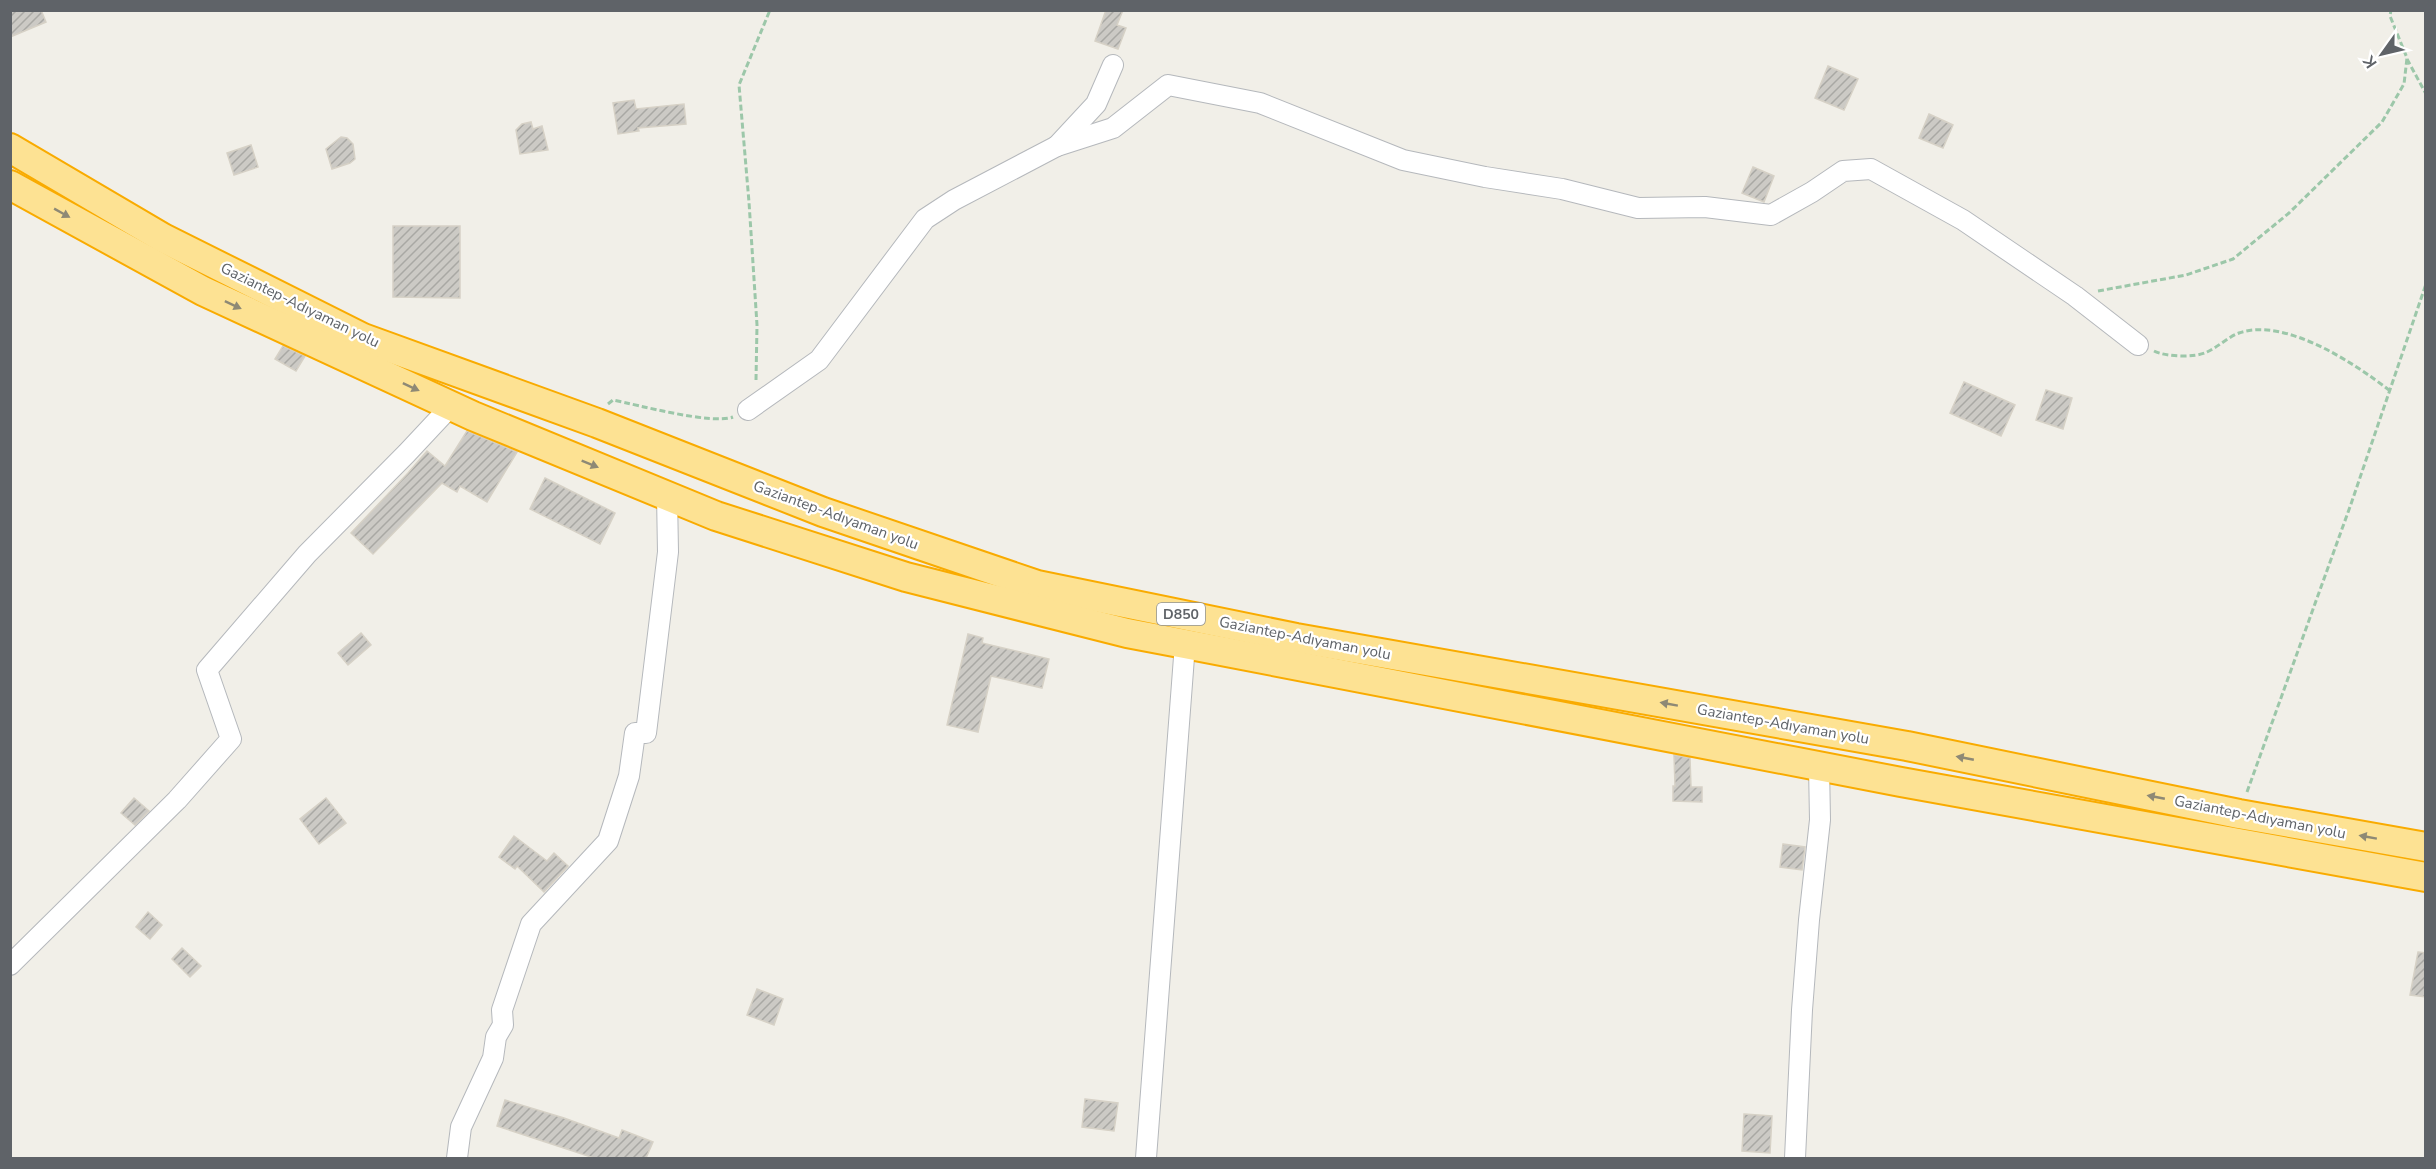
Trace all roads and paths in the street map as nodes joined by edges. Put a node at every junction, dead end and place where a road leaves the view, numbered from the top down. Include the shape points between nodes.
1 (770, 10) edge
2 (2391, 10) edge
3 (2407, 58) junction
4 (1113, 65) dead end
5 (2426, 94) edge
6 (1057, 146) junction
7 (10, 148) edge
8 (10, 185) edge
9 (2426, 284) edge
10 (2075, 296) junction
11 (2138, 345) joint
12 (2389, 390) junction
13 (451, 406) junction
14 (748, 410) junction
15 (587, 419) junction
16 (667, 495) junction
17 (1185, 644) junction
18 (1819, 766) junction
19 (2239, 814) junction
20 (2426, 847) edge
21 (2426, 877) edge
22 (10, 965) edge
23 (457, 1158) edge
24 (1146, 1158) edge
25 (1795, 1158) edge

1 - 14 path via 739,85 757,325 756,392
2 - 3 path
3 - 5 path
3 - 10 path via 2404,84 2382,122 2289,213 2233,259 2186,275
4 - 6 street via 1096,104
6 - 10 street via 1113,128 1168,85 1260,103 1403,160 1562,189 1638,208 1705,207 1771,215 1843,171 1871,169 1963,220
6 - 14 street via 925,219 819,360
7 - 15 highway, Gaziantep-Adıyaman yolu / D850 via 163,238 363,338
8 -> 13 highway, Gaziantep-Adıyaman yolu / D850 via 203,291
9 - 12 path
10 - 11 street
11 - 12 path via 2165,356 2204,354 2239,333 2264,331 2301,336 2364,371
12 - 19 path
13 -> 16 highway, Gaziantep-Adıyaman yolu / D850
13 - 22 street via 307,554 207,670 231,739 177,800
14 - 15 path via 727,419 613,400
19 -> 15 highway, Gaziantep-Adıyaman yolu / D850 via 1906,746 1296,638 1037,585 824,512
16 - 17 highway, Gaziantep-Adıyaman yolu / D850 via 716,516 906,577
16 - 23 street via 668,552 646,734 635,733 630,776 608,842 531,924 502,1011 493,1058 461,1127
17 - 18 highway, Gaziantep-Adıyaman yolu / D850
17 - 24 street
18 - 21 highway, Gaziantep-Adıyaman yolu / D850
18 - 25 street via 1820,820 1802,1010
20 -> 19 highway, Gaziantep-Adıyaman yolu / D850

